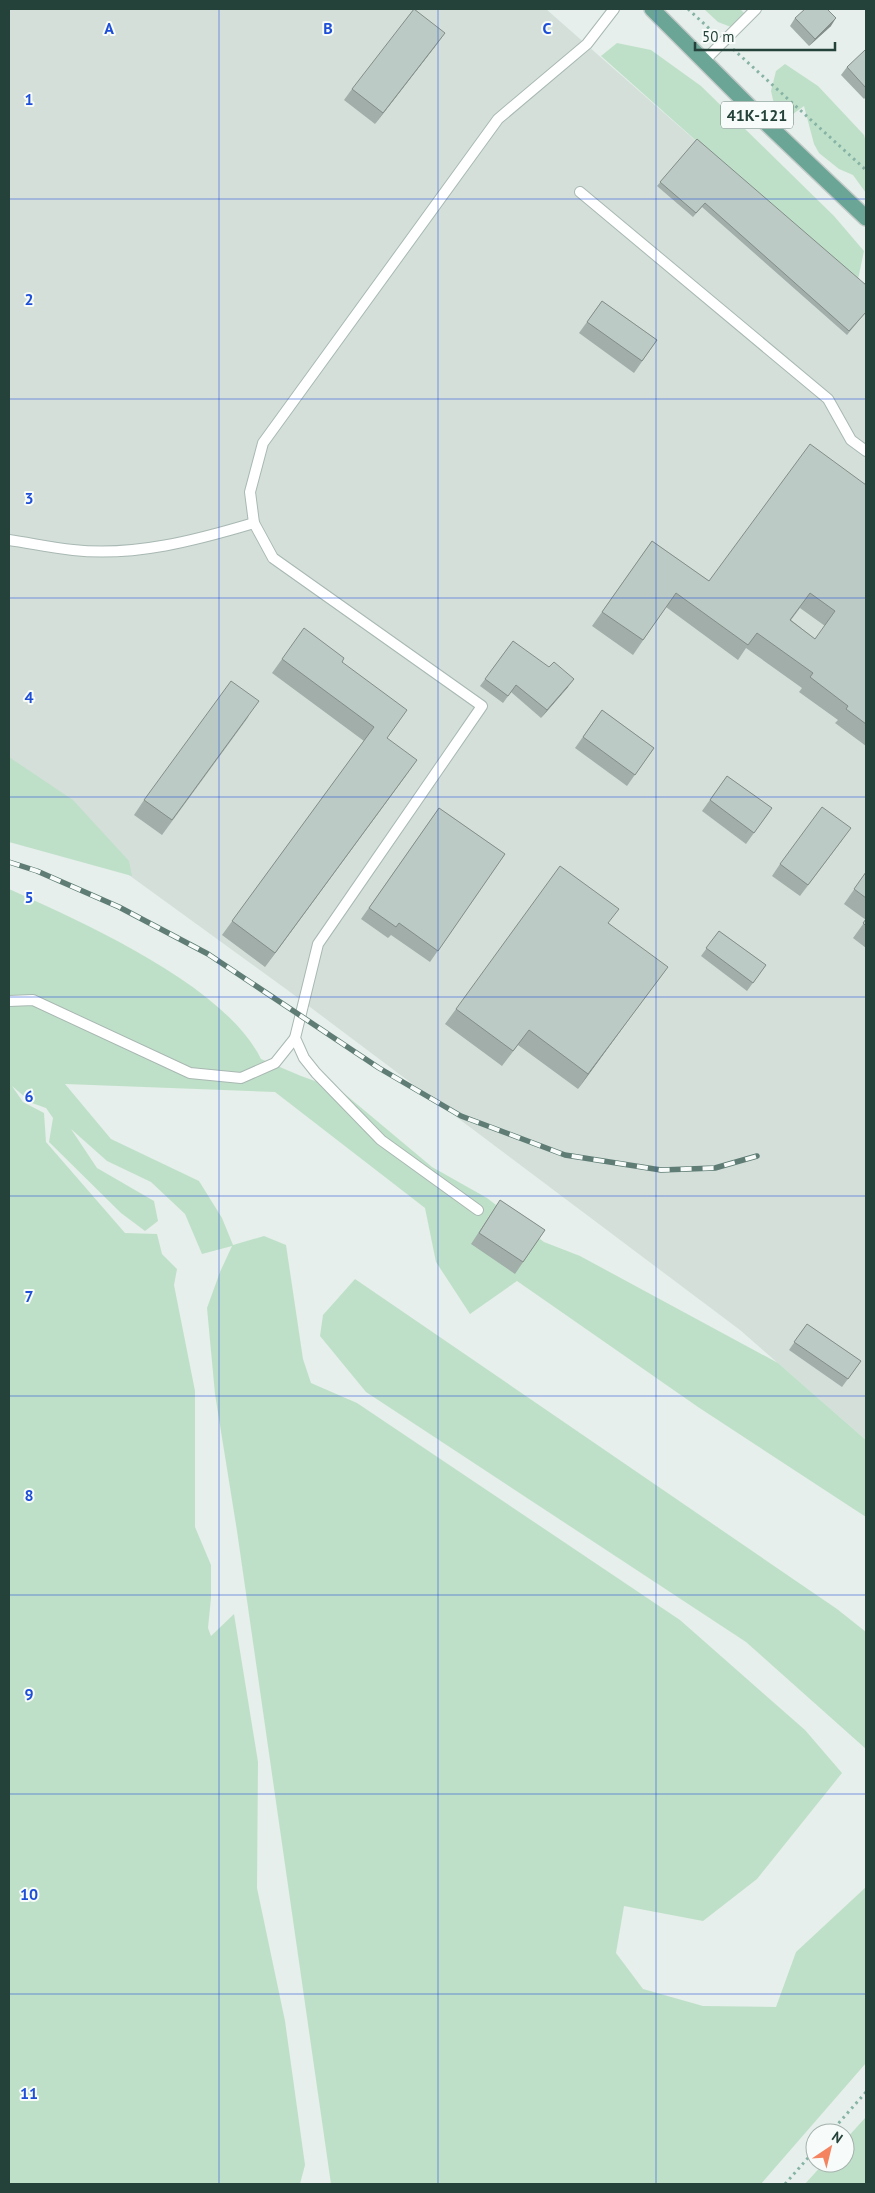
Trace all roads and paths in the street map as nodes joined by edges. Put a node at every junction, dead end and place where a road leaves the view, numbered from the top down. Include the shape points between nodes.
1 (614, 9) edge
2 (652, 9) edge
3 (688, 9) edge
4 (756, 9) edge
5 (724, 41) junction
6 (704, 61) junction
7 (866, 170) edge
8 (580, 192) dead end
9 (866, 218) edge
10 (866, 451) edge
11 (254, 523) junction
12 (9, 540) edge
13 (9, 1001) edge
14 (295, 1038) junction
15 (478, 1210) dead end
16 (866, 2092) edge
17 (839, 2123) edge
18 (805, 2161) edge
19 (785, 2184) edge

1 - 11 lane via 587,44 498,120 262,444 250,492
2 - 6 main road, 41К-121
3 - 5 path
4 - 5 lane
5 - 6 lane
5 - 7 path
6 - 9 main road, 41К-121
8 - 10 lane via 828,399 851,440
11 - 12 lane via 195,541 126,550 75,550
11 - 14 lane via 273,558 482,706 318,944
13 - 14 lane via 33,1000 190,1073 242,1078 275,1063
14 - 15 lane via 304,1058 316,1073 382,1140
16 - 17 path
18 - 19 path

